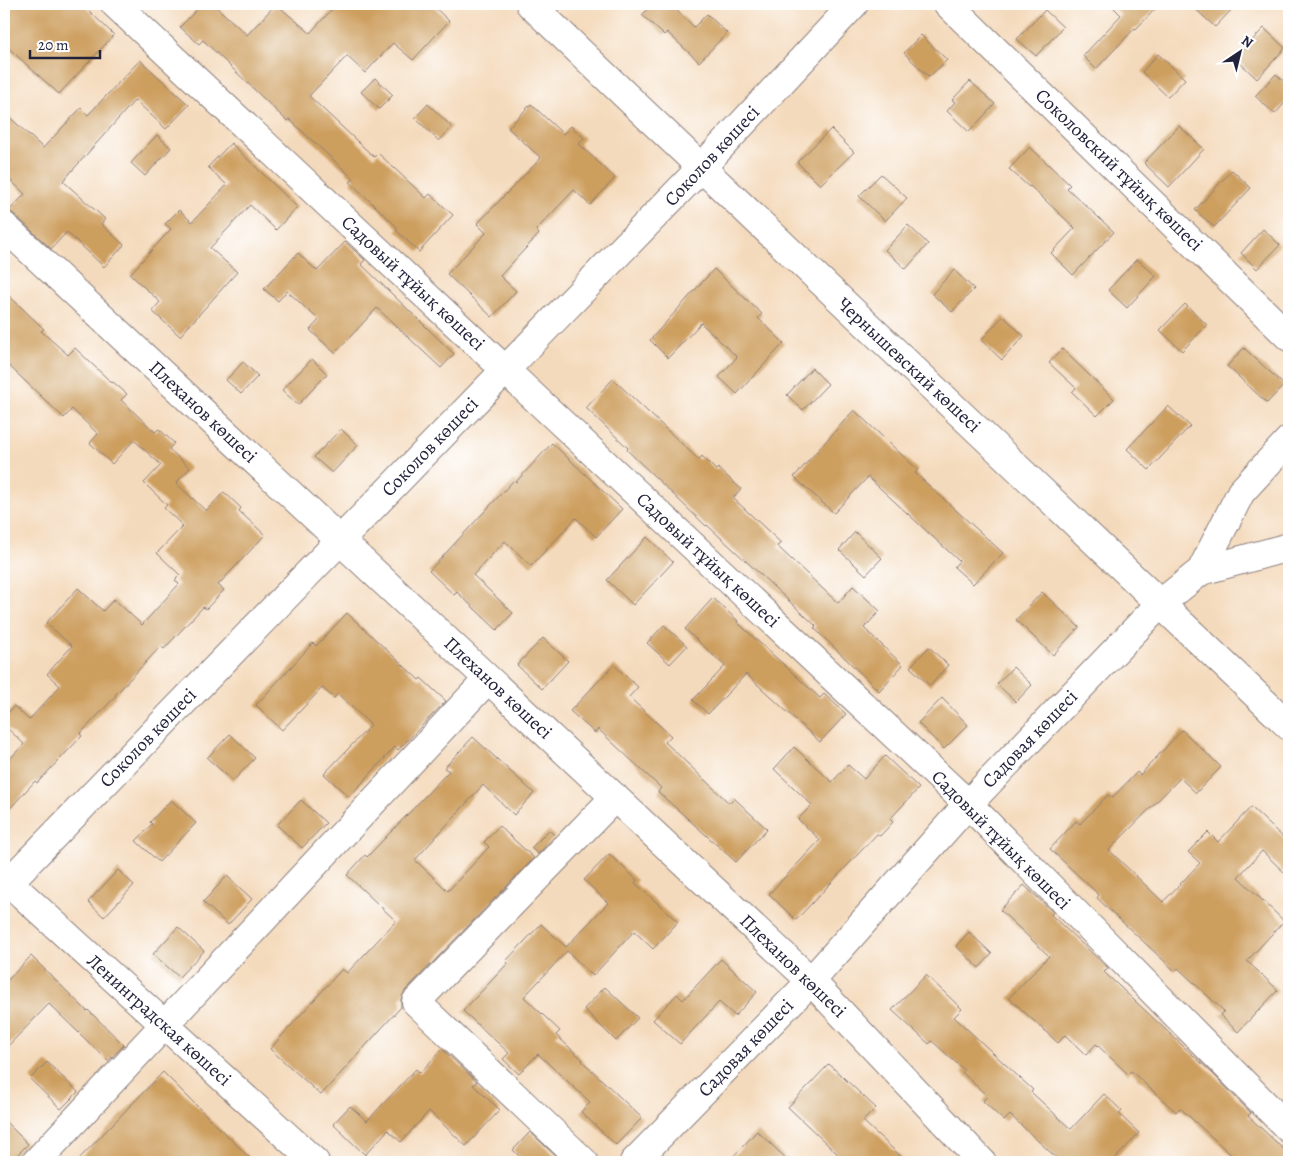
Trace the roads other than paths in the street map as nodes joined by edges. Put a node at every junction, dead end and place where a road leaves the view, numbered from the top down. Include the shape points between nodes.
1 (115, 4) edge
2 (530, 4) edge
3 (854, 4) edge
4 (948, 4) edge
5 (701, 168) junction
6 (4, 226) edge
7 (1289, 337) edge
8 (505, 370) junction
9 (1289, 440) edge
10 (340, 540) junction
11 (1289, 547) edge
12 (1201, 570) junction
13 (1161, 603) junction
14 (488, 679) junction
15 (1289, 726) edge
16 (615, 797) junction
17 (968, 804) junction
18 (5, 882) edge
19 (812, 981) junction
20 (164, 1025) junction
21 (1289, 1129) edge
22 (36, 1162) edge
23 (315, 1162) edge
24 (584, 1162) edge
25 (634, 1162) edge
26 (982, 1162) edge

1 - 8 street, Садовый тұйық көшесі
2 - 5 street, Чернышевский көшесі
3 - 5 street, Соколов көшесі
4 - 7 street, Соколовский тұйық көшесі
5 - 8 street, Соколов көшесі
5 - 13 street, Чернышевский көшесі
6 - 10 street, Плеханов көшесі
8 - 10 street, Соколов көшесі
8 - 17 street, Садовый тұйық көшесі
9 - 12 street, Садовая көшесі via 1241,492
10 - 14 street, Плеханов көшесі
10 - 18 street, Соколов көшесі
11 - 12 street
12 - 13 street, Садовая көшесі
13 - 15 street, Чернышевский көшесі
13 - 17 street, Садовая көшесі
14 - 16 street, Плеханов көшесі
14 - 20 street
16 - 19 street, Плеханов көшесі
16 - 24 street via 416,1002
17 - 19 street, Садовая көшесі
17 - 21 street, Садовый тұйық көшесі
18 - 20 street, Ленинградская көшесі
19 - 25 street, Садовая көшесі
19 - 26 street, Плеханов көшесі
20 - 22 street
20 - 23 street, Ленинградская көшесі

